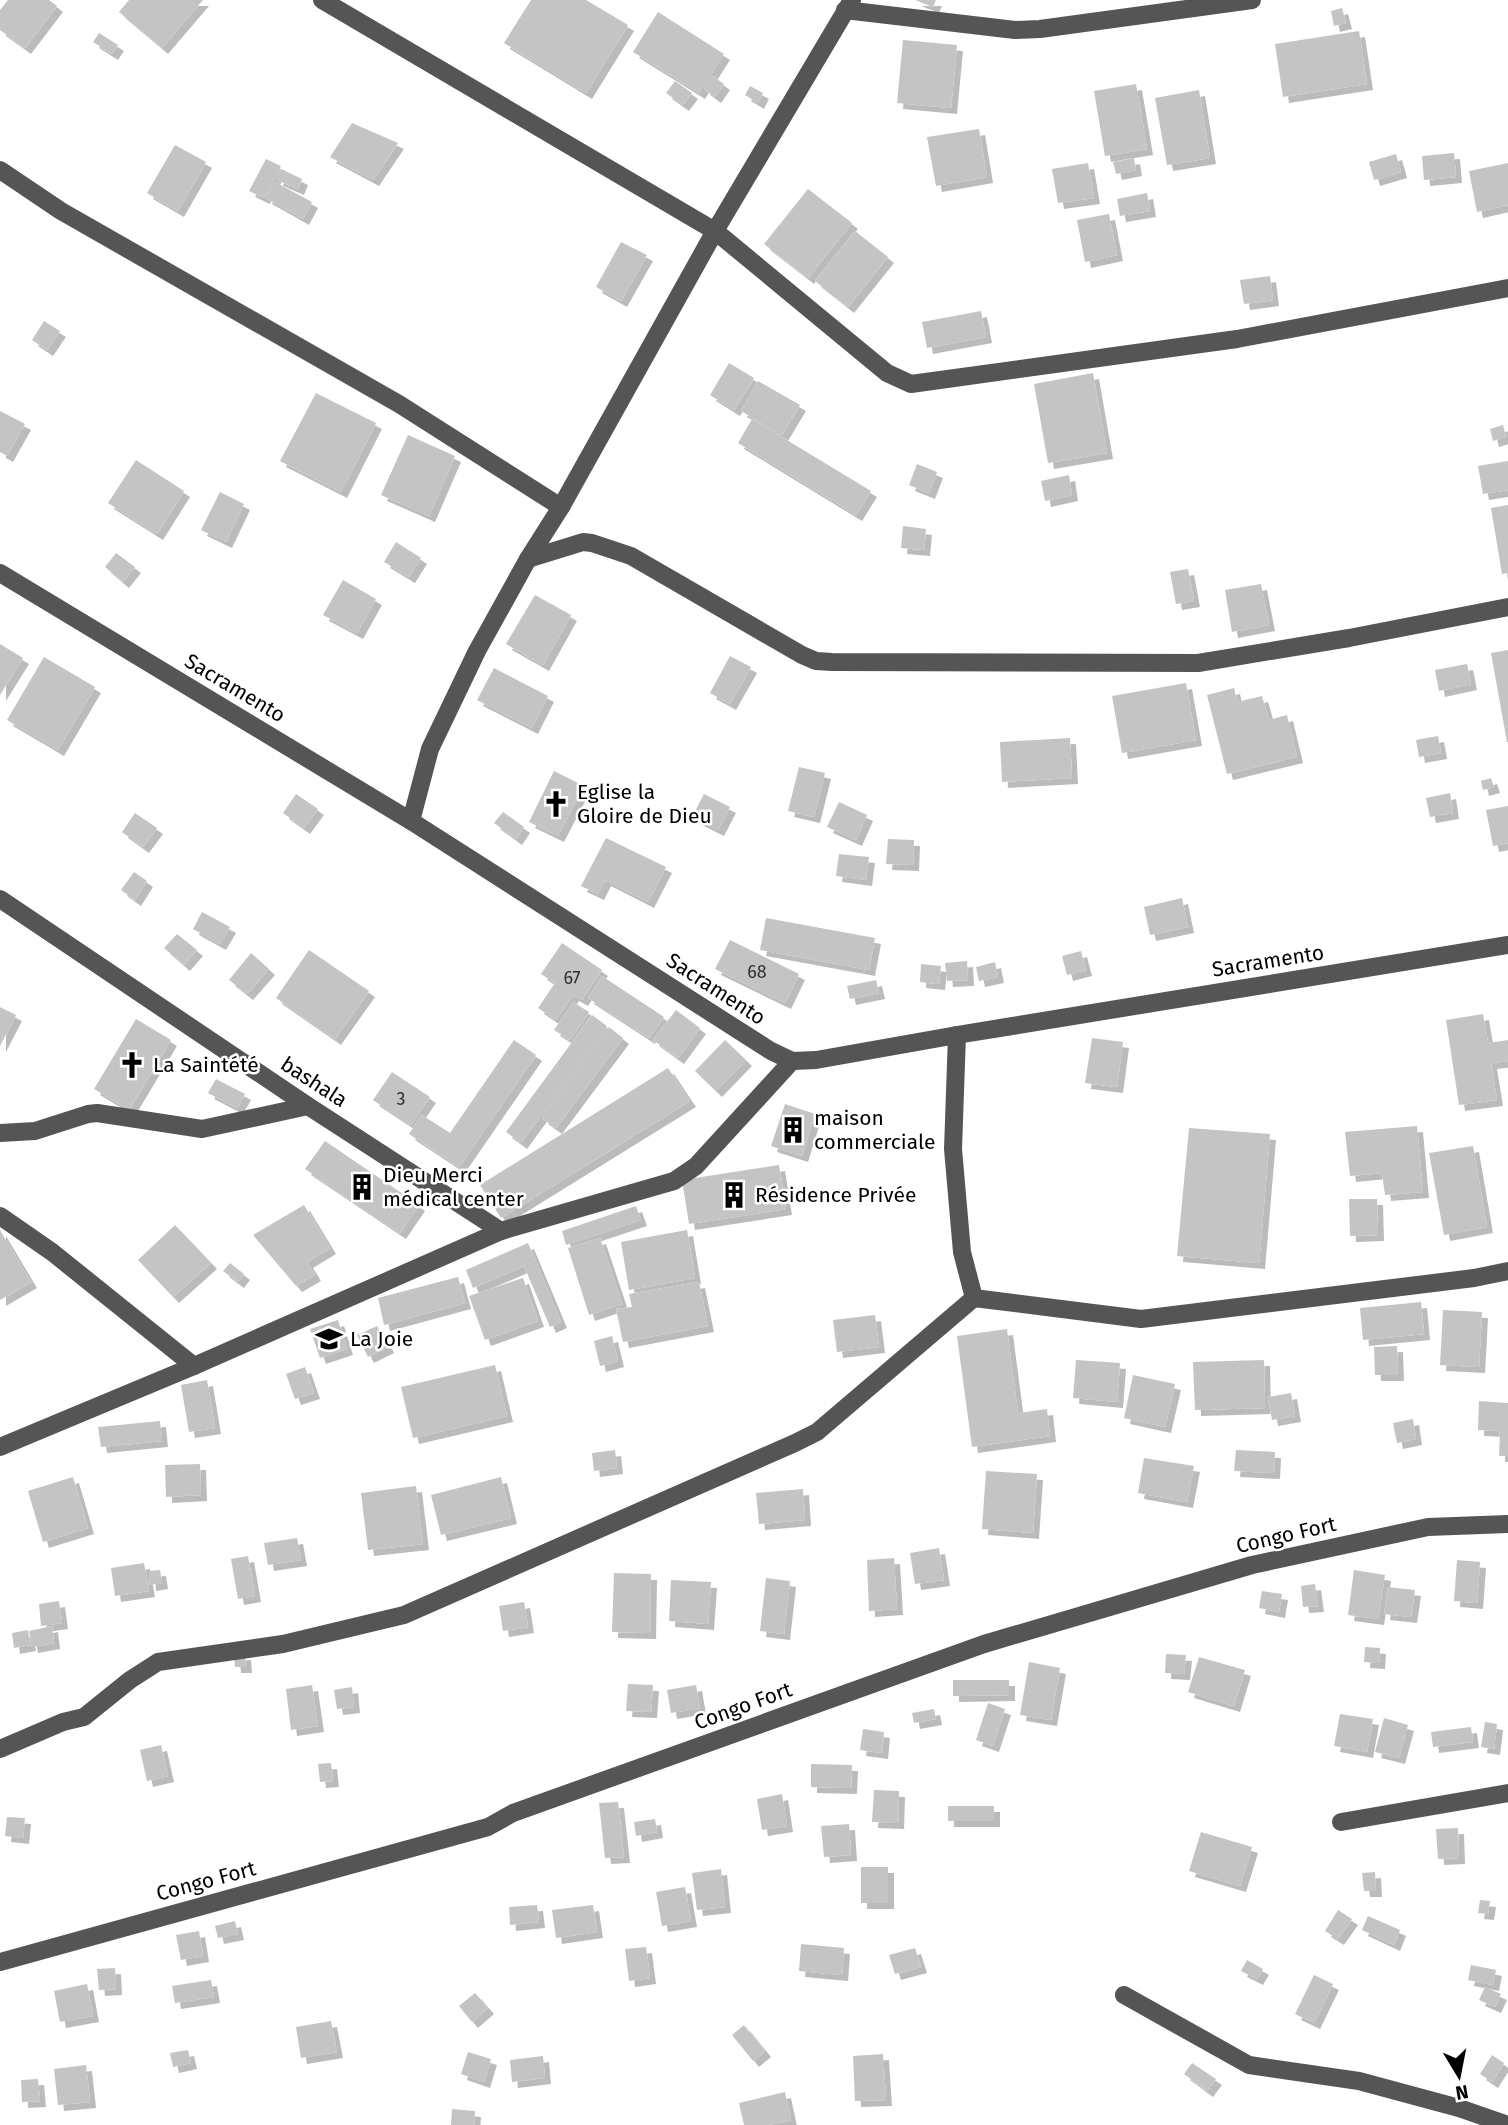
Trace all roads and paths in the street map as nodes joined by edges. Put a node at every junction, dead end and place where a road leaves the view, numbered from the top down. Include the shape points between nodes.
1 (322, 0) edge
2 (1252, 0) edge
3 (848, 5) edge
4 (0, 170) edge
5 (715, 231) junction
6 (1508, 289) edge
7 (561, 507) junction
8 (528, 559) junction
9 (0, 573) edge
10 (1508, 607) edge
11 (411, 821) junction
12 (0, 899) edge
13 (1508, 945) edge
14 (957, 1035) junction
15 (792, 1061) junction
16 (308, 1106) junction
17 (0, 1133) edge
18 (0, 1216) edge
19 (501, 1231) junction
20 (1508, 1271) edge
21 (974, 1298) junction
22 (194, 1366) junction
23 (0, 1447) edge
24 (1508, 1524) edge
25 (0, 1749) edge
26 (1508, 1793) edge
27 (1341, 1822) dead end
28 (0, 1962) edge
29 (1124, 1995) dead end
30 (1508, 2125) edge

1 - 5 street
2 - 3 street via 1015,30
3 - 5 street
4 - 7 street via 61,211 399,404
5 - 6 street via 887,373 911,384 1237,339
5 - 7 street
7 - 8 street
8 - 10 street via 583,542 605,547 631,556 802,655 832,662 1198,663
8 - 11 street via 430,749
9 - 11 street, Sacramento
11 - 15 street, Sacramento
12 - 16 street, bashala
13 - 14 street, Sacramento
14 - 15 street, Sacramento
14 - 21 street via 953,1149 962,1251
15 - 19 street via 684,1176
16 - 17 street via 202,1129 97,1113 34,1130
16 - 19 street, bashala
18 - 22 street
19 - 22 street
20 - 21 street via 1141,1318
21 - 25 street via 817,1432 794,1444 404,1615 283,1644 158,1662 84,1717
22 - 23 street
24 - 28 street, Congo Fort via 1428,1527 1252,1565 984,1644 513,1813 488,1827
26 - 27 street
29 - 30 street via 1249,2065 1359,2081

